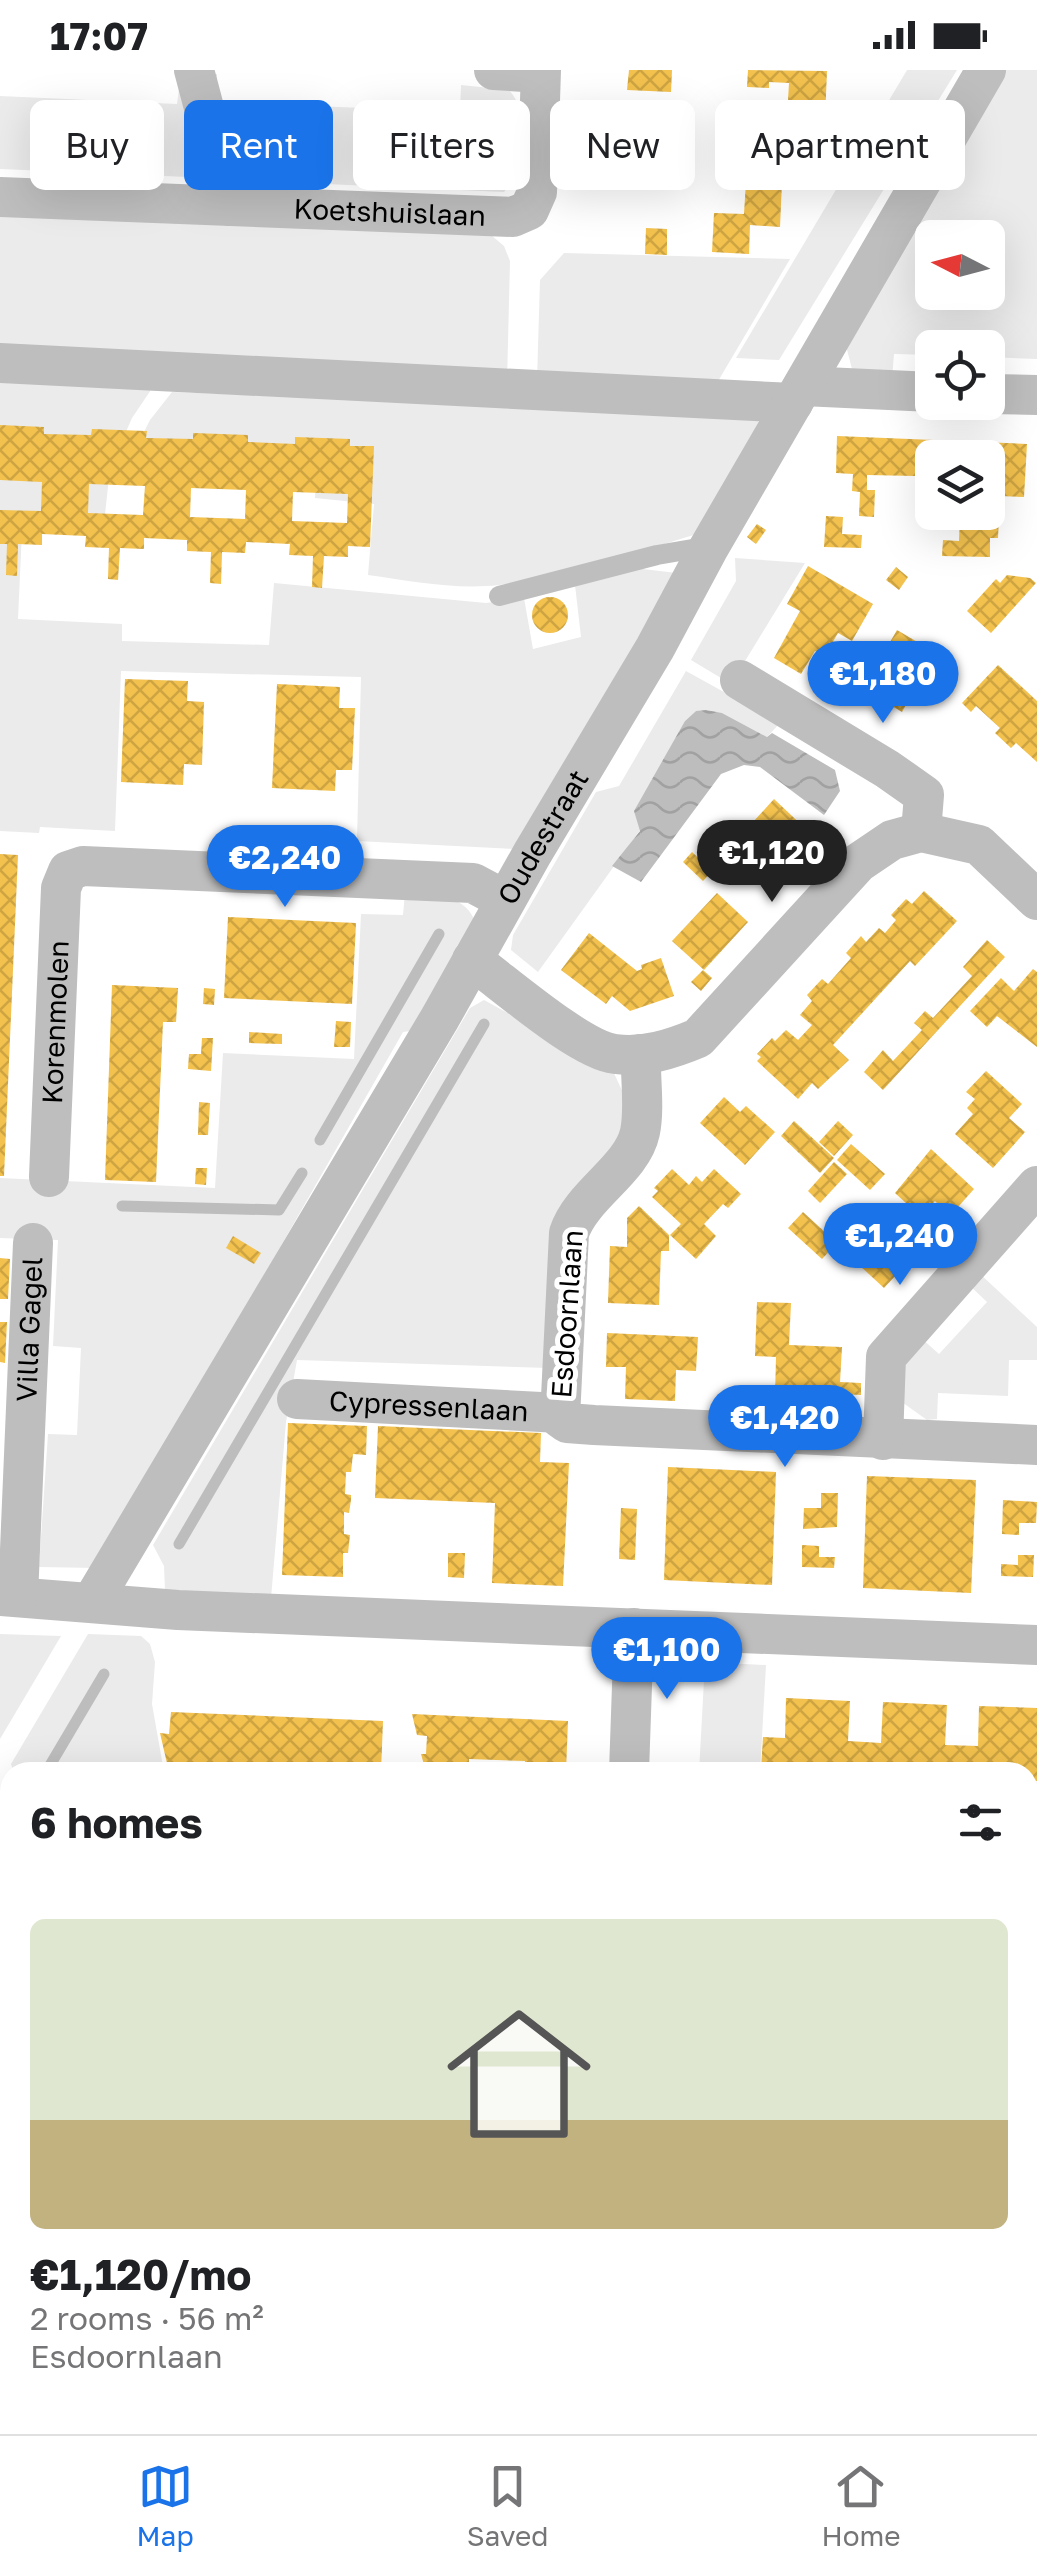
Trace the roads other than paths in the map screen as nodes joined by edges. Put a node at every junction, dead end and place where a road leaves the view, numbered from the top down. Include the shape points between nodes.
1 (194, 70) edge
2 (494, 70) edge
3 (986, 70) edge
4 (540, 71) edge
5 (0, 198) edge
6 (230, 206) junction
7 (0, 363) edge
8 (915, 392) edge
9 (1005, 394) edge
10 (798, 395) junction
11 (1037, 395) edge
12 (710, 546) junction
13 (499, 596) dead end
14 (740, 680) dead end
15 (920, 832) junction
16 (505, 900) junction
17 (1037, 900) edge
18 (472, 960) junction
19 (641, 1054) junction
20 (49, 1177) dead end
21 (1037, 1186) edge
22 (33, 1243) dead end
23 (297, 1399) dead end
24 (560, 1416) junction
25 (883, 1440) junction
26 (1037, 1446) edge
27 (9, 1596) edge
28 (92, 1602) junction
29 (634, 1628) junction
30 (1037, 1646) edge
31 (629, 1762) edge

1 - 6 street
2 - 4 street, Koetshuislaan
3 - 10 street, Oudestraat
4 - 6 street, Koetshuislaan via 537,192 529,210 513,217
5 - 6 street, Koetshuislaan
7 - 10 street
8 - 10 street
9 - 11 street
10 - 12 street, Oudestraat
12 - 13 lane
12 - 16 street, Oudestraat
14 - 15 street via 924,795
15 - 17 street via 978,846
15 - 19 street via 892,840 858,863 698,1038
16 - 18 street, Oudestraat
16 - 20 street, Korenmolen via 472,884 84,866 68,871
18 - 19 street via 590,1046
18 - 28 street, Oudestraat
19 - 24 street, Esdoornlaan via 640,1132 630,1153 574,1215 568,1232
21 - 25 street via 886,1357
22 - 27 street, Villa Gagel
23 - 24 street, Cypressenlaan
24 - 25 street, Cypressenlaan via 566,1424
25 - 26 street, Cypressenlaan
27 - 28 street
28 - 29 street
29 - 30 street
29 - 31 street

